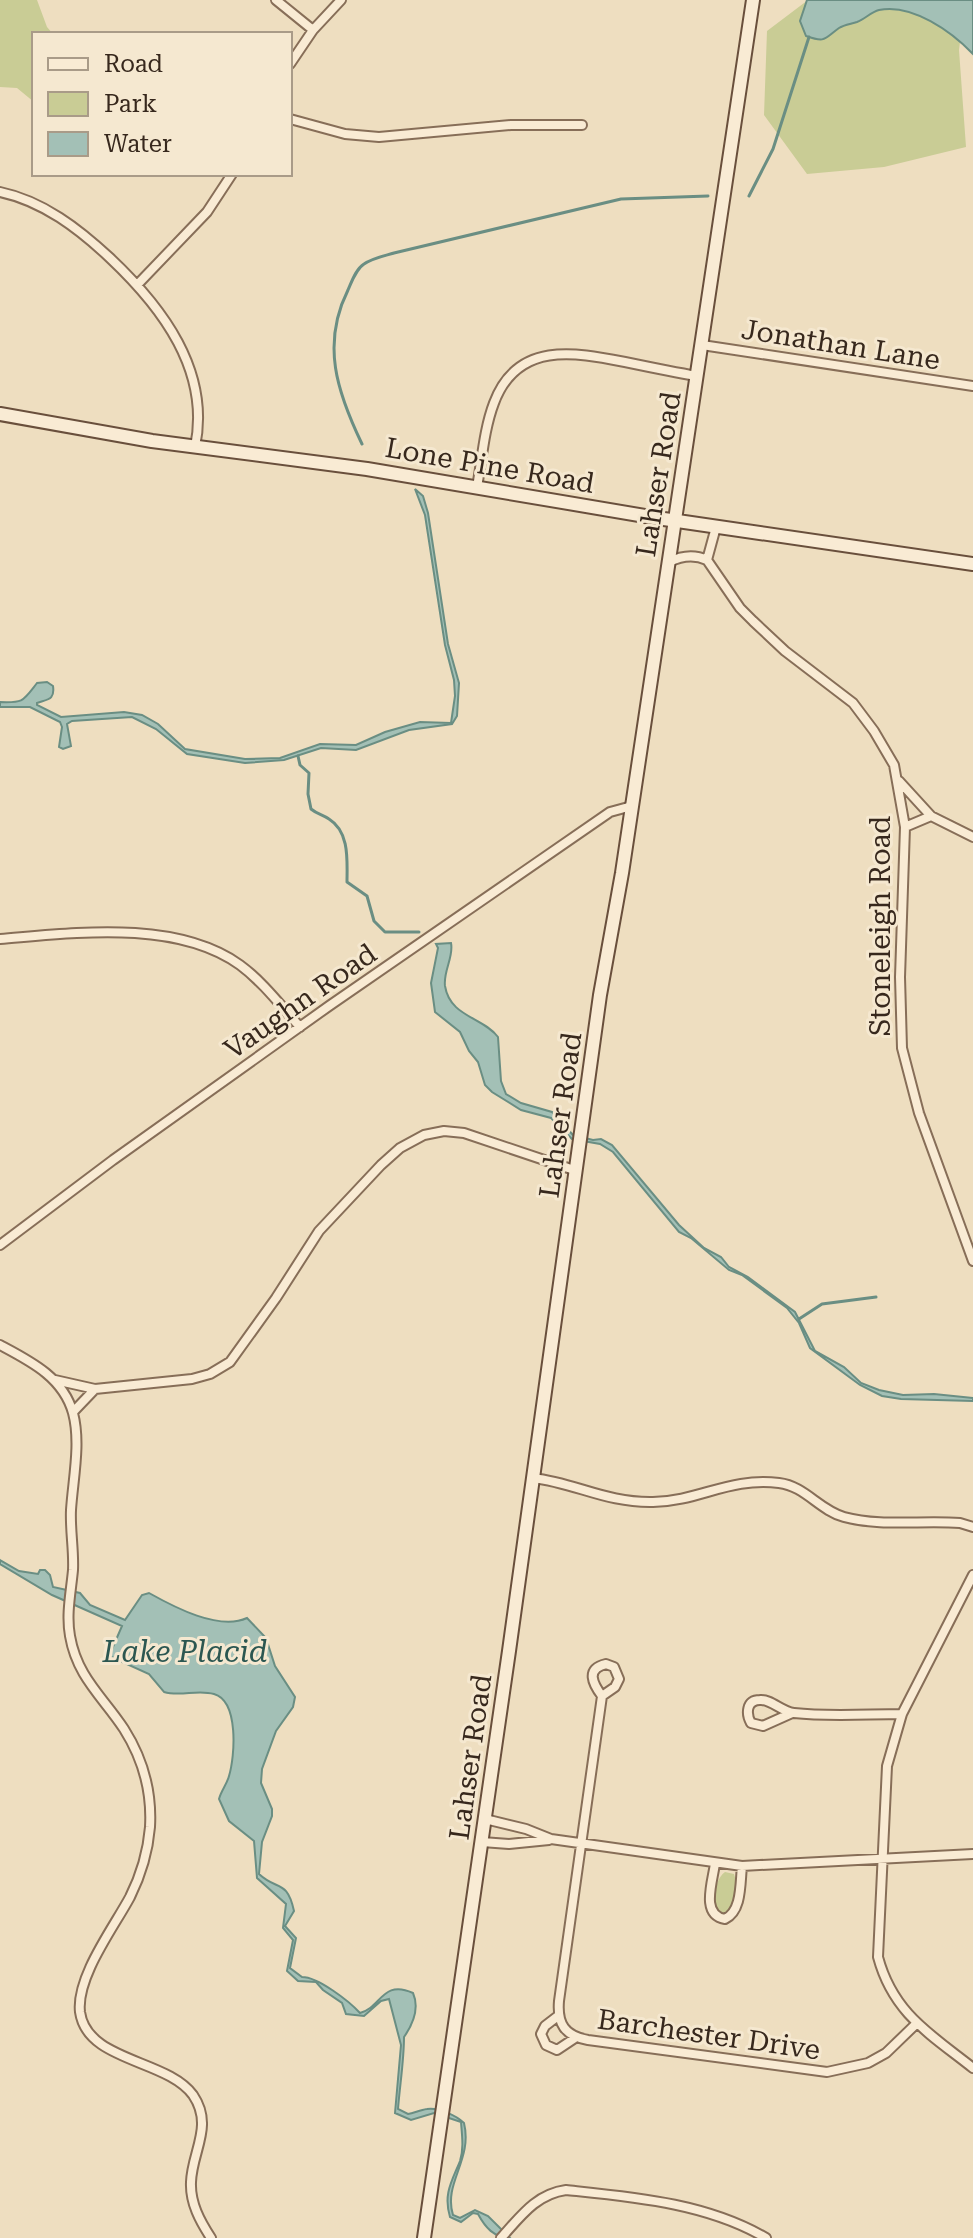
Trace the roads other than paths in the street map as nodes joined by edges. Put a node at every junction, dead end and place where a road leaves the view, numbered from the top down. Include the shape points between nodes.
1 (276, 0) edge
2 (341, 0) edge
3 (753, 0) edge
4 (313, 30) junction
5 (292, 61) edge
6 (292, 120) edge
7 (582, 125) dead end
8 (231, 176) edge
9 (0, 192) edge
10 (137, 285) junction
11 (702, 345) junction
12 (697, 376) junction
13 (973, 386) edge
14 (0, 414) edge
15 (195, 447) junction
16 (477, 487) junction
17 (675, 521) junction
18 (716, 527) junction
19 (707, 560) junction
20 (669, 562) junction
21 (973, 564) edge
22 (898, 781) junction
23 (632, 806) junction
24 (931, 816) junction
25 (905, 827) junction
26 (973, 837) edge
27 (0, 939) edge
28 (300, 1027) junction
29 (577, 1171) junction
30 (0, 1245) edge
31 (973, 1261) edge
32 (0, 1345) edge
33 (55, 1380) junction
34 (95, 1389) junction
35 (73, 1412) junction
36 (533, 1478) junction
37 (973, 1527) edge
38 (973, 1575) edge
39 (602, 1696) dead end
40 (792, 1713) junction
41 (902, 1714) junction
42 (485, 1819) junction
43 (551, 1839) junction
44 (482, 1842) junction
45 (582, 1843) junction
46 (973, 1854) edge
47 (881, 1859) junction
48 (715, 1863) junction
49 (742, 1866) junction
50 (558, 2016) junction
51 (916, 2024) junction
52 (575, 2038) junction
53 (973, 2068) edge
54 (211, 2238) edge
55 (424, 2238) edge
56 (501, 2238) edge
57 (766, 2238) edge

1 - 4 street
2 - 4 street
3 - 11 street, Lahser Road
4 - 5 street
6 - 7 street via 379,137 511,125
8 - 10 street via 207,212
9 - 10 street via 57,215
10 - 15 street via 173,331 188,364 198,414
11 - 12 street, Lahser Road
11 - 13 street, Jonathan Lane
12 - 16 street via 580,353 531,361 498,393
12 - 17 street, Lahser Road
14 - 15 street, Lone Pine Road
15 - 16 street, Lone Pine Road
16 - 17 street, Lone Pine Road
17 - 18 street, Lone Pine Road
17 - 20 street, Lahser Road
18 - 19 street
18 - 21 street, Lone Pine Road
19 - 20 street via 683,557
19 - 22 street, Stoneleigh Road via 746,615 853,703 894,765
20 - 23 street, Lahser Road
22 - 24 street
22 - 25 street, Stoneleigh Road
23 - 28 street, Vaughn Road via 610,812
23 - 29 street, Lahser Road
24 - 25 street
24 - 26 street
25 - 31 street, Stoneleigh Road via 902,1048 919,1113
27 - 28 street via 111,934 190,942 241,966
28 - 30 street, Vaughn Road
29 - 34 street via 464,1133 444,1131 416,1138 381,1165 319,1231 230,1362 192,1379
29 - 36 street, Lahser Road
32 - 33 street
33 - 34 street
33 - 35 street
34 - 35 street
35 - 54 street via 68,1626 89,1686 139,1756 150,1805 143,1863 87,1976 80,2014 98,2041 180,2082 197,2102 203,2132 191,2191 195,2211
36 - 37 street via 637,1502 672,1501 758,1481 800,1490 844,1517
36 - 42 street, Lahser Road
38 - 41 street
39 - 45 street, Barchester Drive
40 - 40 street via 760,1700 752,1702 747,1716 763,1726
40 - 41 street
41 - 47 street via 887,1766
42 - 43 street
42 - 44 street, Lahser Road
43 - 44 street
43 - 45 street
44 - 55 street, Lahser Road
45 - 48 street
45 - 50 street, Barchester Drive
46 - 47 street
47 - 49 street
47 - 51 street via 878,1957 893,1997
48 - 49 street
48 - 49 street via 709,1905 711,1913 725,1919 737,1905
50 - 52 street, Barchester Drive
50 - 52 street, Barchester Drive via 541,2034 546,2045 557,2050
51 - 52 street, Barchester Drive via 868,2063 827,2072
51 - 53 street
56 - 57 street via 535,2201 566,2190 700,2211

